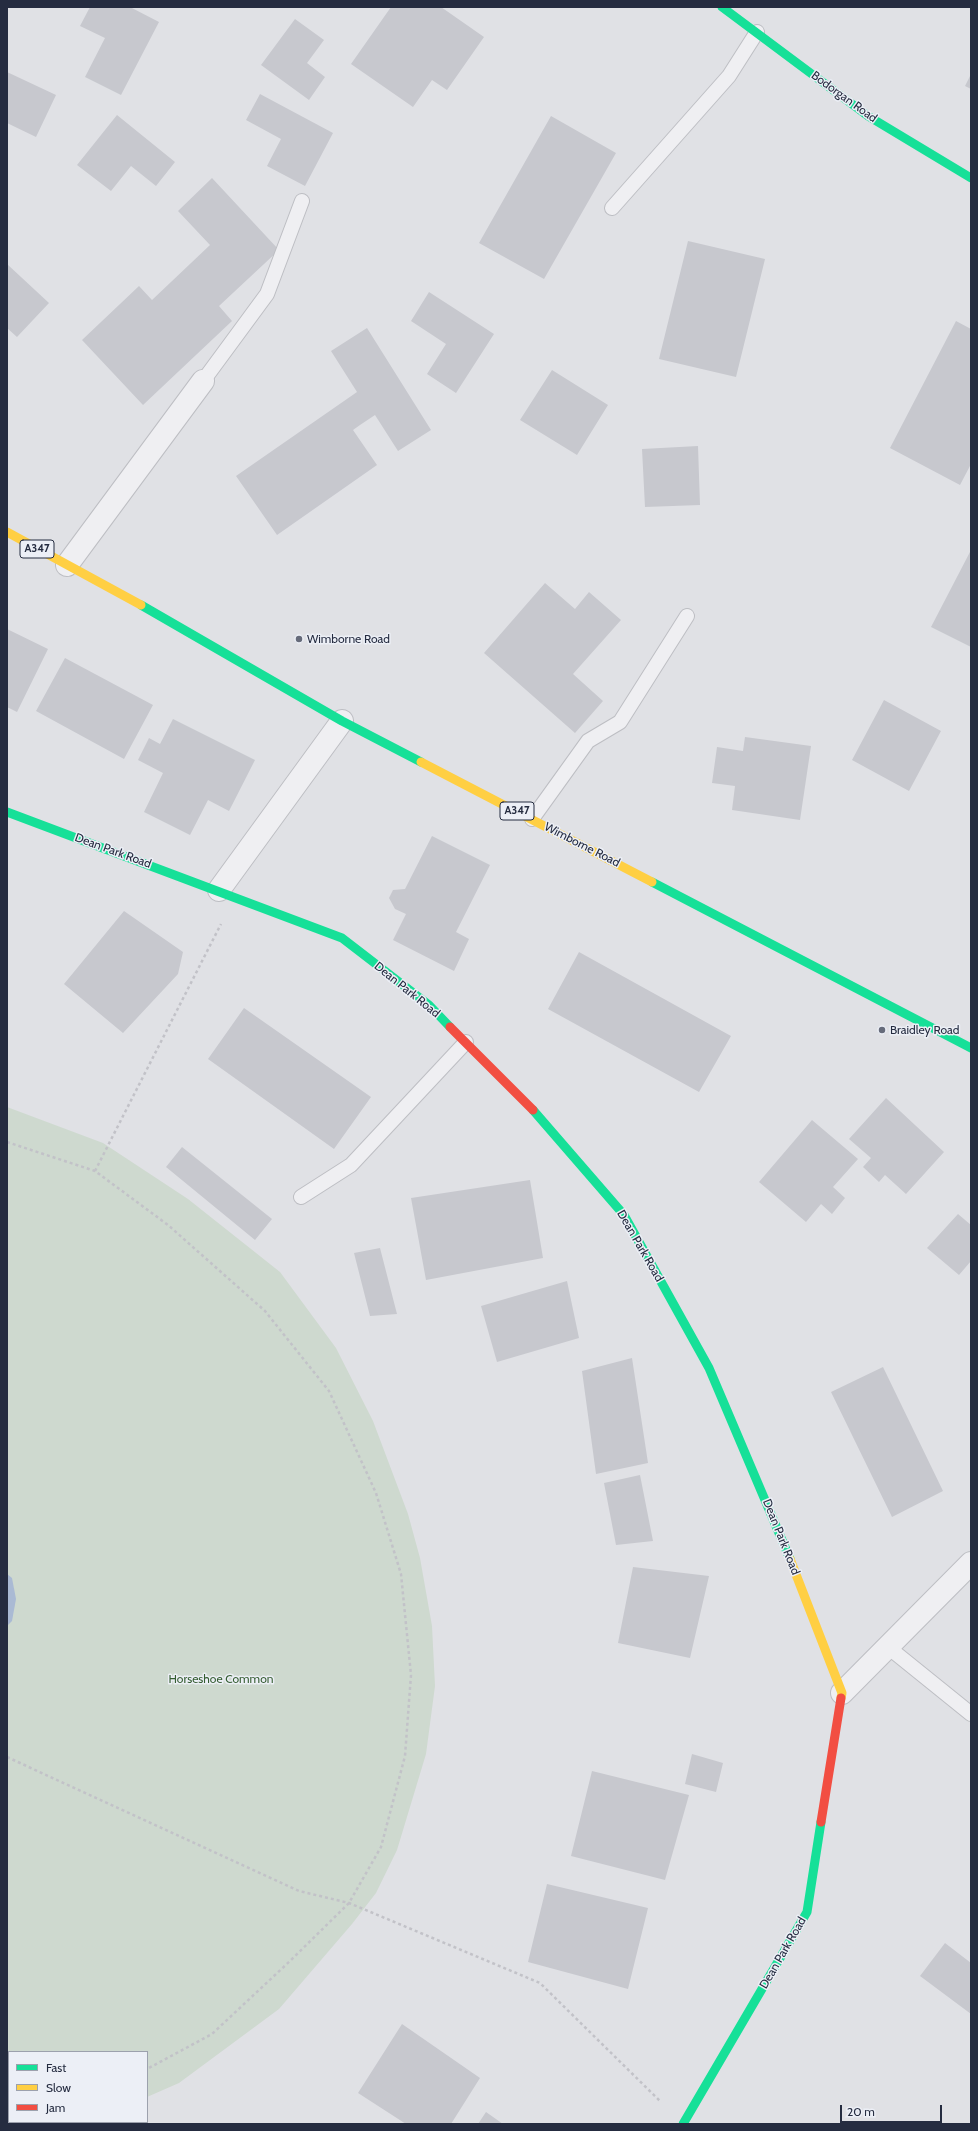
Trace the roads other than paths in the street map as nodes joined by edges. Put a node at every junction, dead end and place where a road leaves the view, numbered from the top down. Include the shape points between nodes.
1 (722, 7) edge
2 (756, 32) junction
3 (971, 178) edge
4 (302, 201) dead end
5 (612, 208) dead end
6 (203, 381) joint
7 (7, 532) edge
8 (67, 565) junction
9 (687, 616) dead end
10 (342, 721) junction
11 (7, 812) edge
12 (532, 819) junction
13 (227, 893) junction
14 (466, 1042) junction
15 (971, 1048) edge
16 (301, 1197) dead end
17 (971, 1563) edge
18 (888, 1647) junction
19 (842, 1693) junction
20 (971, 1714) edge
21 (683, 2124) edge

1 - 2 street, Bodorgan Road
2 - 3 street, Bodorgan Road via 868,116
2 - 5 lane via 729,76
4 - 6 lane via 267,294
6 - 8 street
7 - 8 street, Wimborne Road / A347
8 - 10 street, Wimborne Road / A347 via 149,609
9 - 12 lane via 620,722 588,741
10 - 12 street, Wimborne Road / A347
10 - 13 street
11 - 13 street, Dean Park Road
12 - 15 street, Wimborne Road / A347
13 - 14 street, Dean Park Road via 342,938 429,1006
14 - 16 lane via 351,1166
14 - 19 street, Dean Park Road via 533,1110 624,1215 709,1368 779,1529
17 - 18 street
18 - 19 street
18 - 20 lane
19 - 21 street, Dean Park Road via 807,1912

